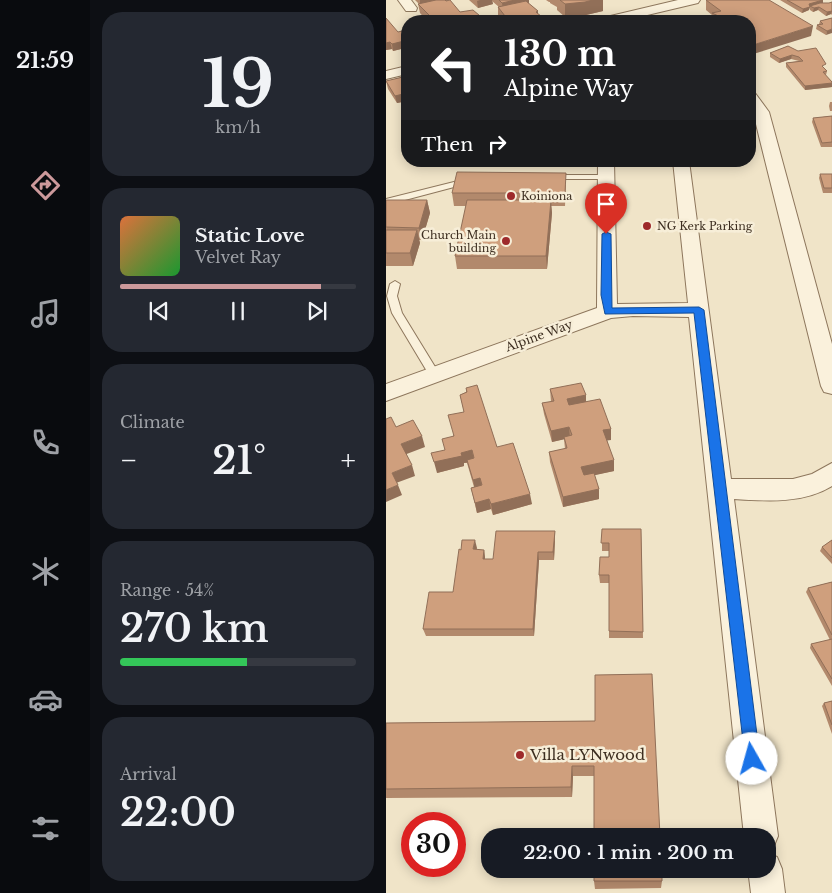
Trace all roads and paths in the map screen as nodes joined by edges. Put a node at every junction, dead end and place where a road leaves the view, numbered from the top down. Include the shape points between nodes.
1 (694, 0) edge
2 (657, 4) edge
3 (625, 15) edge
4 (401, 71) edge
5 (386, 75) edge
6 (756, 105) edge
7 (682, 167) edge
8 (606, 169) edge
9 (542, 177) edge
10 (476, 179) edge
11 (386, 202) edge
12 (395, 284) dead end
13 (699, 310) junction
14 (608, 312) junction
15 (435, 375) junction
16 (832, 386) edge
17 (386, 393) edge
18 (832, 473) edge
19 (720, 489) junction
20 (760, 828) edge
21 (766, 878) edge
22 (768, 893) edge

1 - 2 street
2 - 3 street
4 - 5 street
6 - 16 street via 761,112
7 - 13 street
8 - 9 lane
8 - 14 street
10 - 11 lane
12 - 15 lane via 393,304
13 - 14 street, Alpine Way
13 - 19 street
14 - 15 street, Alpine Way
15 - 17 street, Alpine Way
18 - 19 street via 803,487
19 - 20 street
21 - 22 street

